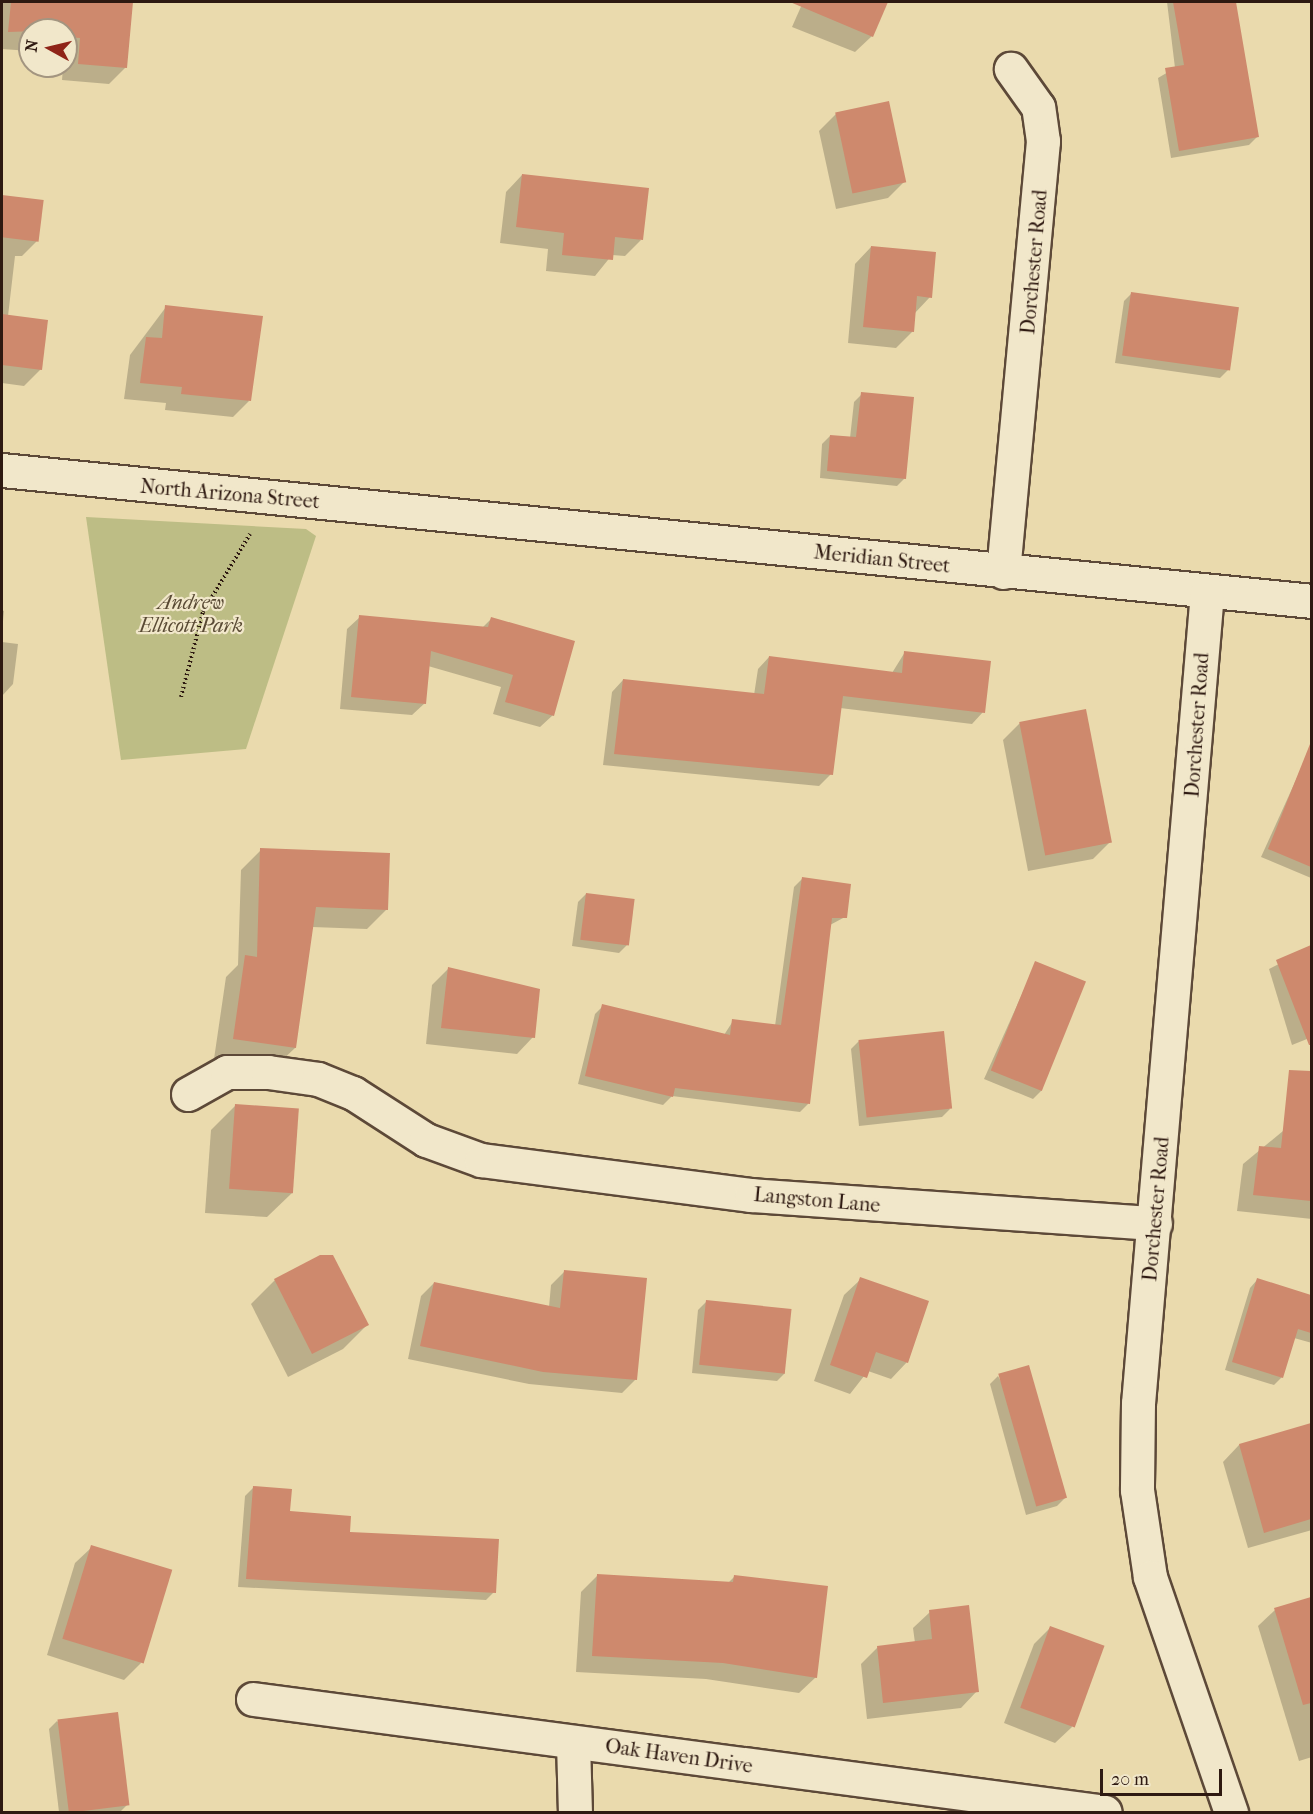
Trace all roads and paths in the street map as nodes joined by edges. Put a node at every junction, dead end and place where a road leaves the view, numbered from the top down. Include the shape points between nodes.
1 (1011, 69) dead end
2 (4, 470) edge
3 (274, 498) junction
4 (452, 516) joint
5 (1003, 572) junction
6 (1207, 592) junction
7 (1311, 601) edge
8 (181, 698) dead end
9 (188, 1094) dead end
10 (1155, 1223) junction
11 (253, 1699) dead end
12 (573, 1742) junction
13 (575, 1812) edge
14 (1105, 1812) edge
15 (1231, 1812) edge

1 - 5 street, Dorchester Road via 1038,108 1043,141
2 - 3 street, North Arizona Street
3 - 4 street, North Arizona Street
3 - 8 path via 203,612
4 - 5 street, Meridian Street
5 - 6 street, Meridian Street
6 - 7 street, Meridian Street
6 - 10 street, Dorchester Road
9 - 10 street, Langston Lane via 227,1072 318,1078 353,1093 426,1140 482,1160 751,1195
10 - 15 street, Dorchester Road via 1138,1403 1137,1490 1150,1577
11 - 12 street, Oak Haven Drive
12 - 13 street
12 - 14 street, Oak Haven Drive

